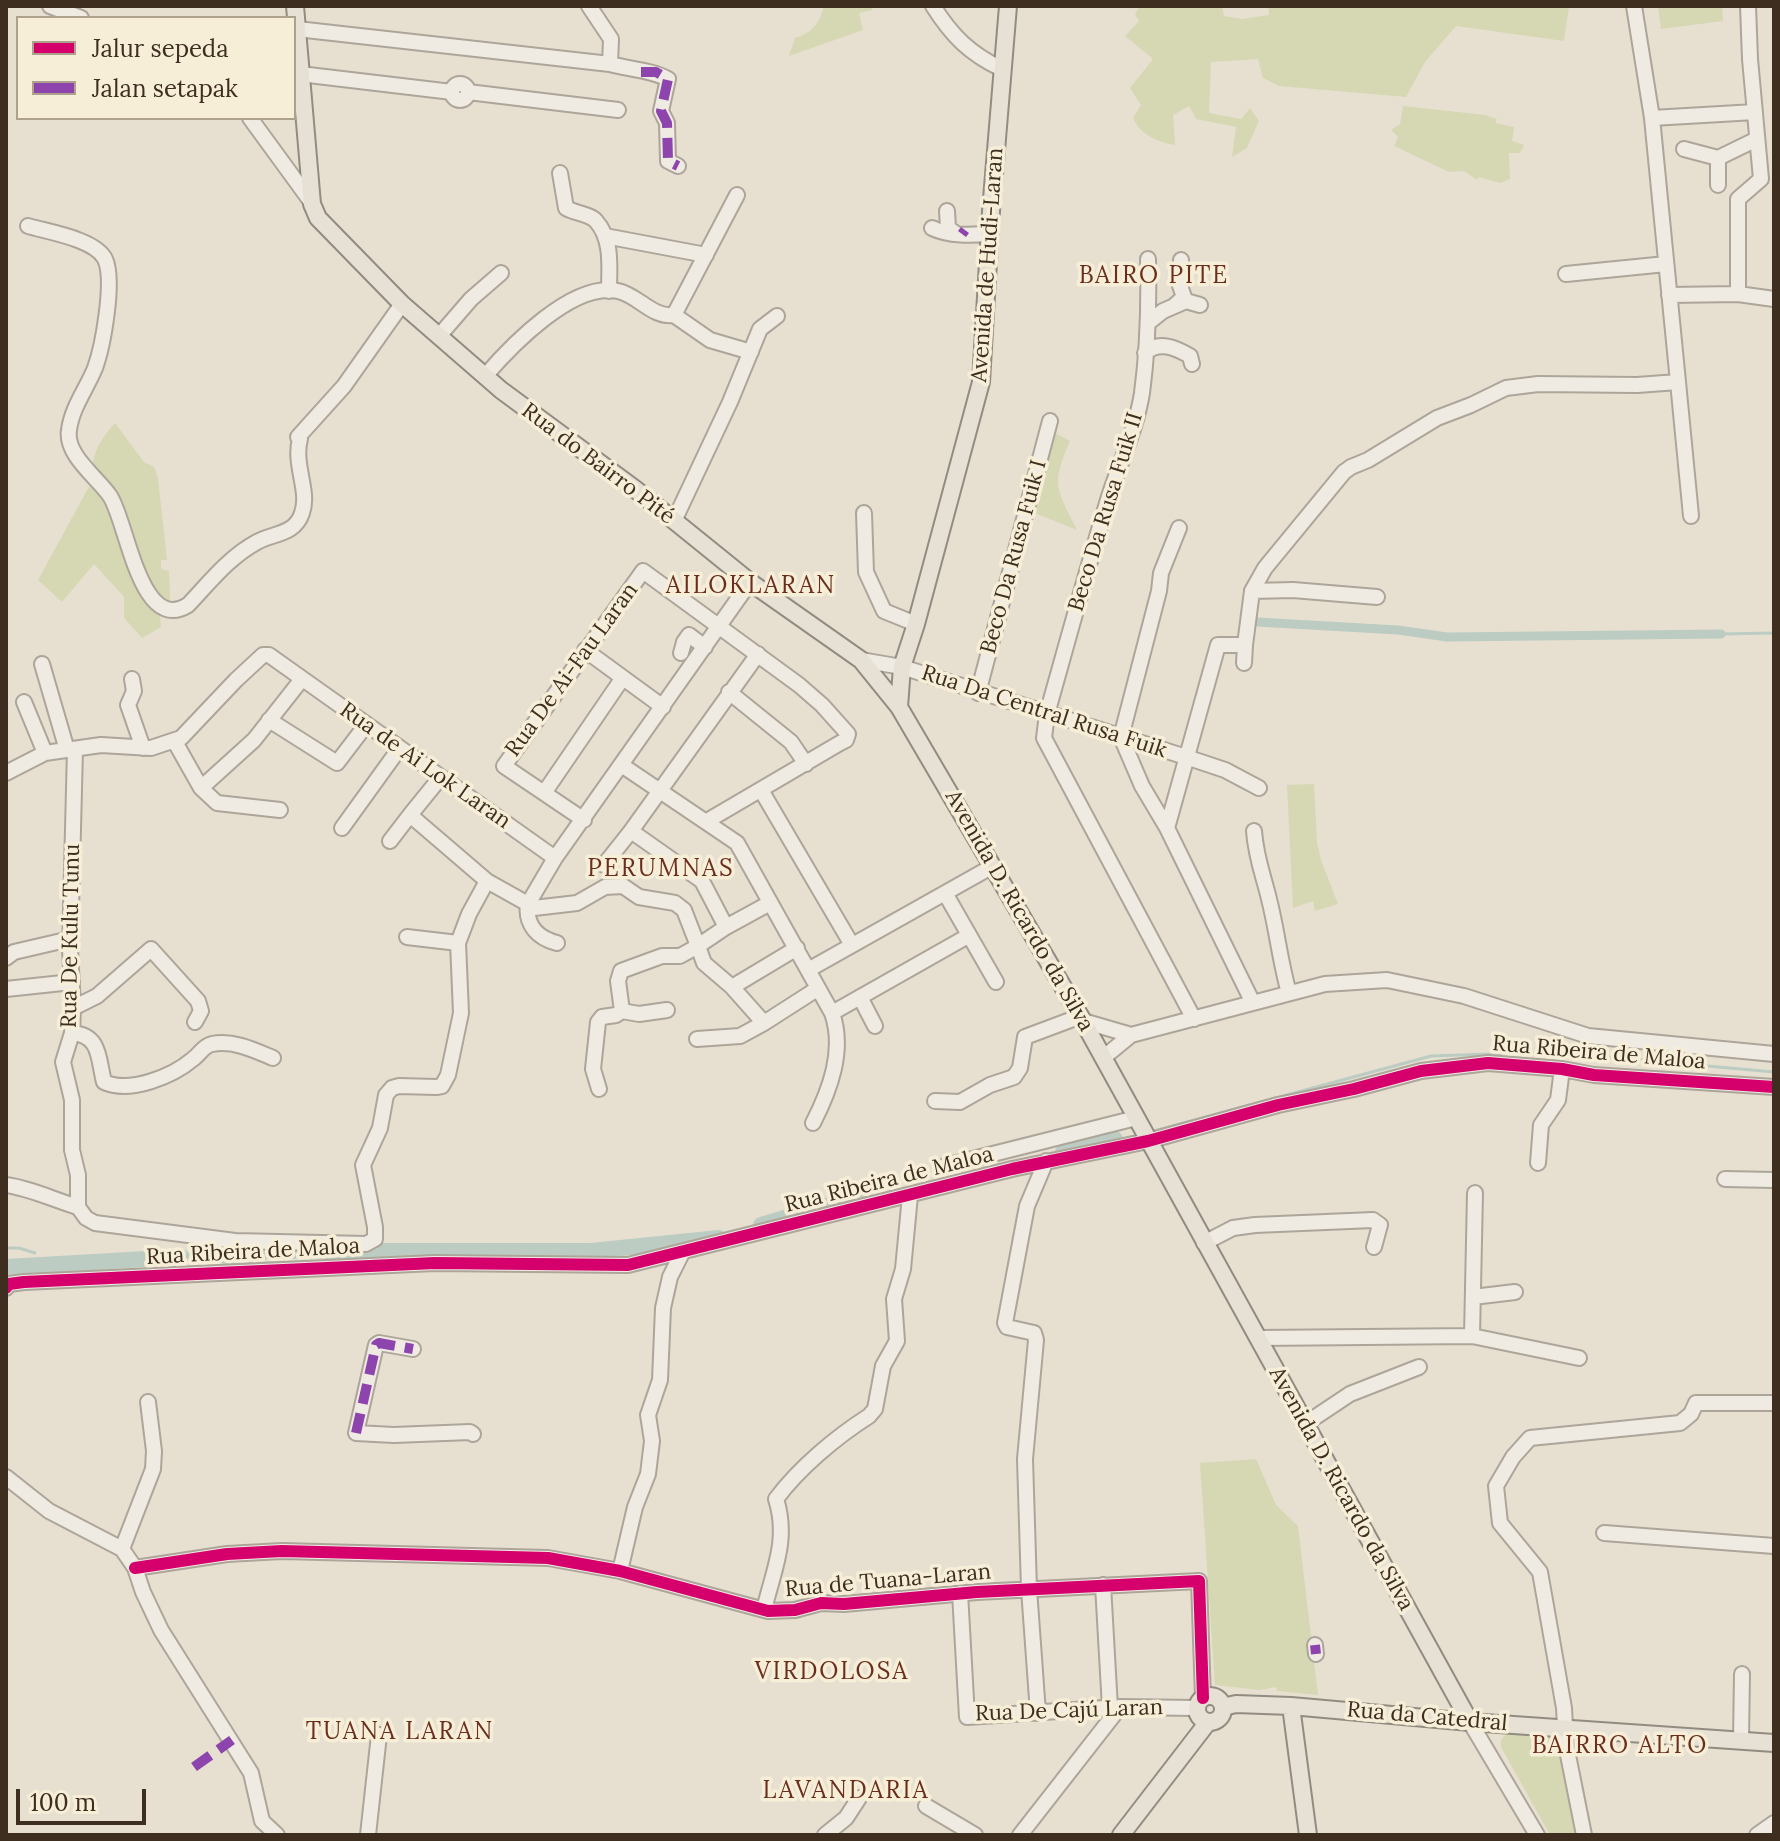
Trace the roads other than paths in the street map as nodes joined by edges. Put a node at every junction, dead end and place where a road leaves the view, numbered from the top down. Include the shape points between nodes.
1 (50, 6) edge
2 (589, 6) edge
3 (933, 6) edge
4 (1008, 6) edge
5 (1634, 6) edge
6 (1748, 6) edge
7 (76, 16) edge
8 (296, 18) edge
9 (297, 29) junction
10 (610, 64) junction
11 (1002, 69) junction
12 (300, 74) junction
13 (618, 110) dead end
14 (1755, 112) junction
15 (1652, 118) junction
16 (251, 120) edge
17 (1757, 139) junction
18 (1684, 149) dead end
19 (1718, 158) junction
20 (678, 166) dead end
21 (560, 173) dead end
22 (1718, 185) dead end
23 (737, 195) dead end
24 (312, 204) junction
25 (947, 211) dead end
26 (28, 226) dead end
27 (932, 228) dead end
28 (961, 232) junction
29 (990, 233) junction
30 (605, 236) junction
31 (706, 255) junction
32 (1148, 259) dead end
33 (1181, 260) dead end
34 (1666, 264) junction
35 (501, 273) dead end
36 (1566, 274) dead end
37 (609, 291) junction
38 (1738, 294) junction
39 (1669, 295) junction
40 (1774, 299) edge
41 (402, 304) junction
42 (1200, 305) dead end
43 (1174, 307) junction
44 (674, 315) junction
45 (777, 316) dead end
46 (1147, 327) junction
47 (439, 336) junction
48 (1151, 349) junction
49 (751, 352) junction
50 (1192, 364) dead end
51 (485, 376) junction
52 (1678, 382) junction
53 (1050, 421) dead end
54 (864, 513) dead end
55 (1691, 516) dead end
56 (674, 521) junction
57 (1179, 528) dead end
58 (750, 582) junction
59 (1252, 591) junction
60 (1377, 597) dead end
61 (916, 624) junction
62 (719, 627) junction
63 (1245, 645) junction
64 (705, 647) junction
65 (585, 650) junction
66 (681, 653) dead end
67 (758, 654) junction
68 (861, 660) junction
69 (1244, 663) dead end
70 (42, 664) dead end
71 (902, 667) junction
72 (132, 679) dead end
73 (302, 679) junction
74 (622, 679) junction
75 (729, 692) junction
76 (978, 693) junction
77 (24, 702) dead end
78 (663, 707) junction
79 (899, 707) junction
80 (1047, 714) junction
81 (269, 720) junction
82 (366, 725) junction
83 (1121, 737) junction
84 (175, 742) junction
85 (143, 748) junction
86 (71, 749) junction
87 (399, 749) junction
88 (45, 753) junction
89 (1186, 757) junction
90 (806, 764) junction
91 (623, 766) junction
92 (6, 773) edge
93 (440, 778) junction
94 (201, 788) junction
95 (1259, 788) dead end
96 (660, 790) junction
97 (761, 790) junction
98 (544, 793) junction
99 (280, 810) dead end
100 (410, 815) junction
101 (584, 820) junction
102 (707, 821) junction
103 (342, 828) dead end
104 (1167, 828) junction
105 (631, 831) junction
106 (1254, 831) dead end
107 (390, 841) dead end
108 (555, 858) junction
109 (604, 865) dead end
110 (993, 866) junction
111 (487, 881) junction
112 (945, 893) junction
113 (770, 903) junction
114 (528, 904) junction
115 (726, 927) junction
116 (968, 936) junction
117 (407, 937) dead end
118 (70, 939) junction
119 (458, 943) junction
120 (557, 943) dead end
121 (852, 945) junction
122 (698, 946) junction
123 (797, 948) junction
124 (6, 958) edge
125 (808, 970) junction
126 (72, 982) junction
127 (996, 982) dead end
128 (732, 987) junction
129 (6, 989) edge
130 (817, 989) junction
131 (1289, 993) junction
132 (860, 997) junction
133 (1253, 1003) junction
134 (73, 1008) junction
135 (667, 1010) dead end
136 (622, 1011) junction
137 (832, 1013) junction
138 (1082, 1018) junction
139 (1194, 1019) junction
140 (195, 1022) dead end
141 (764, 1023) junction
142 (875, 1026) dead end
143 (72, 1033) junction
144 (1131, 1035) junction
145 (697, 1039) dead end
146 (1774, 1054) edge
147 (273, 1058) dead end
148 (1103, 1058) junction
149 (1562, 1069) junction
150 (1774, 1087) edge
151 (599, 1089) dead end
152 (935, 1101) dead end
153 (813, 1123) dead end
154 (1143, 1128) junction
155 (1046, 1161) junction
156 (1538, 1163) dead end
157 (945, 1166) dead end
158 (1725, 1179) dead end
159 (1774, 1180) edge
160 (6, 1185) edge
161 (1475, 1193) dead end
162 (910, 1196) junction
163 (78, 1207) junction
164 (1204, 1243) junction
165 (1374, 1247) dead end
166 (682, 1253) junction
167 (6, 1288) edge
168 (1515, 1292) dead end
169 (1473, 1297) junction
170 (1472, 1336) junction
171 (1258, 1338) junction
172 (413, 1349) dead end
173 (1579, 1358) dead end
174 (1419, 1367) dead end
175 (148, 1402) dead end
176 (1774, 1403) edge
177 (1305, 1424) junction
178 (473, 1434) dead end
179 (6, 1477) edge
180 (1604, 1533) dead end
181 (1774, 1546) edge
182 (122, 1549) junction
183 (135, 1568) junction
184 (620, 1571) junction
185 (1103, 1585) junction
186 (1029, 1589) junction
187 (960, 1593) junction
188 (764, 1610) junction
189 (1742, 1674) dead end
190 (1200, 1703) junction
191 (1291, 1706) junction
192 (1115, 1707) junction
193 (1223, 1707) junction
194 (1038, 1713) junction
195 (1208, 1722) junction
196 (1470, 1722) junction
197 (1564, 1727) junction
198 (379, 1735) dead end
199 (1741, 1740) junction
200 (1774, 1743) edge
201 (859, 1798) dead end
202 (926, 1806) dead end
203 (1774, 1823) edge
204 (277, 1835) edge
205 (368, 1835) edge
206 (825, 1835) edge
207 (975, 1835) edge
208 (1020, 1835) edge
209 (1121, 1835) edge
210 (1308, 1835) edge
211 (1537, 1835) edge
212 (1584, 1835) edge
213 (1757, 1835) edge

1 - 7 street
2 - 10 street via 611,39
3 - 11 street via 978,58
4 - 11 main road, Avenida de Hudi-Laran
5 - 15 street
6 - 14 street
8 - 9 main road
9 - 10 street
9 - 12 main road
10 - 20 street via 668,79 661,111 667,123 668,161
11 - 29 main road, Avenida de Hudi-Laran
12 - 13 street via 452,92 457,99 468,92
12 - 24 main road
14 - 15 street
14 - 17 street
15 - 34 street
16 - 24 street
17 - 19 street
17 - 38 street via 1761,179 1738,199
18 - 19 street
19 - 22 street
21 - 30 street via 566,208 594,219
23 - 31 street
24 - 41 main road, Rua do Bairro Pité via 318,218
25 - 28 street via 948,228
26 - 41 street via 91,246 105,259 108,290 100,350 68,438 116,506 147,594 169,610 188,605 236,556 260,540 288,532 302,515 298,437 344,386
27 - 28 street
28 - 29 street
29 - 61 main road, Avenida de Hudi-Laran via 981,382
30 - 31 street
30 - 37 street
31 - 44 street
32 - 46 street, Beco Da Rusa Fuik II
33 - 43 street via 1184,297
34 - 36 street
34 - 39 street
35 - 47 street
37 - 44 street
37 - 51 street via 571,301
38 - 39 street
38 - 40 street
39 - 52 street
41 - 47 main road, Rua do Bairro Pité
42 - 43 street via 1186,301
43 - 46 street
44 - 49 street via 710,340
45 - 49 street via 760,329
46 - 48 street, Beco Da Rusa Fuik II
47 - 51 main road, Rua do Bairro Pité
48 - 50 street via 1180,350
48 - 80 street, Beco Da Rusa Fuik II via 1135,428 1094,544
49 - 56 street
51 - 56 main road, Rua do Bairro Pité
52 - 55 street
52 - 59 street via 1506,388 1437,418 1344,472
53 - 76 street, Beco Da Rusa Fuik I
54 - 61 street via 868,578 884,611
56 - 58 main road, Rua do Bairro Pité
57 - 83 street via 1161,573
58 - 62 street
58 - 68 main road, Rua do Bairro Pité
59 - 60 street
59 - 63 street
61 - 71 main road, Avenida de Hudi-Laran
62 - 64 street
62 - 65 street, Rua De Ai-Fau Laran via 643,571
62 - 67 street
63 - 69 street
63 - 89 street via 1218,645
64 - 66 street via 689,635
64 - 78 street
65 - 74 street
65 - 98 street, Rua De Ai-Fau Laran via 504,766
67 - 75 street
67 - 90 street via 847,731 846,740
68 - 71 street, Rua Da Central Rusa Fuik
68 - 79 main road, Rua do Bairro Pité
70 - 86 street, Rua De Kulu Tunu
71 - 76 street, Rua Da Central Rusa Fuik
71 - 79 main road, Avenida de Hudi-Laran
72 - 85 street via 128,705
73 - 81 street
73 - 82 street, Rua de Ai Lok Laran
73 - 84 street, Rua de Ai Lok Laran via 263,655
74 - 78 street
74 - 98 street
75 - 90 street via 791,742
75 - 96 street
76 - 80 street, Rua Da Central Rusa Fuik
77 - 88 street
78 - 91 street
79 - 110 main road, Avenida D. Ricardo da Silva
80 - 83 street, Rua Da Central Rusa Fuik
80 - 139 street via 1044,738
81 - 82 street via 337,763
81 - 94 street
82 - 87 street, Rua de Ai Lok Laran
83 - 89 street, Rua Da Central Rusa Fuik
83 - 104 street
84 - 85 street
84 - 94 street
85 - 86 street
86 - 88 street
86 - 118 street, Rua De Kulu Tunu
87 - 93 street, Rua de Ai Lok Laran
87 - 103 street
88 - 92 street
89 - 95 street, Rua Da Central Rusa Fuik
89 - 104 street
90 - 97 street
91 - 96 street
91 - 101 street
93 - 100 street
93 - 108 street, Rua de Ai Lok Laran
94 - 99 street via 217,803
96 - 102 street
96 - 105 street
97 - 102 street
97 - 121 street
98 - 101 street, Rua De Ai-Fau Laran
100 - 107 street
100 - 111 street
101 - 108 street
102 - 113 street via 737,843
104 - 133 street
105 - 109 street
105 - 115 street via 702,881
106 - 131 street
108 - 114 street
110 - 112 street
110 - 138 main road, Avenida D. Ricardo da Silva
111 - 114 street
111 - 119 street
112 - 116 street
112 - 121 street
113 - 115 street
113 - 123 street
114 - 120 street via 534,932
114 - 122 street via 552,908 577,903 605,887 623,886 639,897 675,903 684,910
115 - 122 street
116 - 127 street
116 - 132 street
117 - 119 street
118 - 124 street
118 - 126 street, Rua De Kulu Tunu
119 - 163 street via 461,1013 448,1075 442,1086 392,1088 363,1165 375,1239 336,1244 191,1237 95,1223
121 - 125 street
122 - 128 street via 704,963
122 - 136 street via 621,971
123 - 125 street
123 - 128 street
125 - 130 street
126 - 129 street
126 - 134 street, Rua De Kulu Tunu
128 - 141 street
130 - 137 street
130 - 141 street
131 - 133 street
131 - 146 street via 1325,984 1387,980 1464,996 1588,1036
132 - 137 street
132 - 142 street
133 - 139 street
134 - 140 street via 97,996 151,949 198,1001 201,1011
134 - 143 street, Rua De Kulu Tunu
135 - 136 street
136 - 151 street via 598,1022 593,1069
137 - 153 street via 837,1031 831,1082
138 - 144 street
138 - 148 main road, Avenida D. Ricardo da Silva
138 - 152 street via 1025,1037 1018,1073 1010,1080 960,1102
139 - 144 street
141 - 145 street via 740,1036
143 - 147 street via 94,1043 104,1082 113,1086 133,1086 178,1069 215,1043 252,1048
143 - 163 street, Rua De Kulu Tunu via 63,1062 72,1100
144 - 148 street
148 - 154 main road, Avenida D. Ricardo da Silva
149 - 150 street, Rua Ribeira de Maloa
149 - 154 street, Rua Ribeira de Maloa via 1488,1063 1421,1071 1278,1105
149 - 156 street via 1558,1100 1541,1125
154 - 155 street, Rua Ribeira de Maloa
154 - 157 street
154 - 164 main road, Avenida D. Ricardo da Silva
155 - 162 street, Rua Ribeira de Maloa
155 - 186 street via 1027,1206 1005,1323 1034,1333 1036,1340 1025,1459
158 - 159 street
160 - 163 street
161 - 169 street
162 - 166 street, Rua Ribeira de Maloa
162 - 188 street via 903,1269 894,1299 898,1334 883,1366 874,1412 810,1461 776,1499 781,1544
164 - 165 street via 1233,1228 1255,1225 1373,1220 1380,1225
164 - 171 main road, Avenida D. Ricardo da Silva
166 - 167 street, Rua Ribeira de Maloa via 628,1265 402,1264 24,1282
166 - 184 street via 663,1308 660,1380 648,1415 648,1474
168 - 169 street
169 - 170 street
170 - 171 street
170 - 173 street
171 - 177 main road, Avenida D. Ricardo da Silva
172 - 178 street via 376,1345 356,1433
174 - 177 street via 1358,1390
175 - 182 street via 153,1469
176 - 197 street via 1696,1403 1680,1423 1530,1438 1503,1472 1496,1486 1500,1523 1540,1572
177 - 196 main road, Avenida D. Ricardo da Silva
179 - 182 street via 49,1511
180 - 181 street
182 - 183 street
183 - 184 street, Rua de Tuana-Laran via 282,1551 548,1558
183 - 204 street via 161,1630 251,1773 262,1821
184 - 188 street, Rua de Tuana-Laran
185 - 186 street, Rua de Tuana-Laran
185 - 190 street, Rua de Tuana-Laran via 1199,1581
185 - 192 street
186 - 187 street, Rua de Tuana-Laran
186 - 194 street
187 - 188 street, Rua de Tuana-Laran
187 - 194 street, Rua De Cajú Laran via 967,1717
189 - 199 street
190 - 192 street, Rua De Cajú Laran
190 - 193 main road via 1216,1697
190 - 195 main road via 1202,1719
191 - 193 main road, Rua da Catedral
191 - 196 main road, Rua da Catedral
191 - 210 main road
192 - 194 street, Rua De Cajú Laran
192 - 208 street
193 - 195 main road via 1219,1719
195 - 209 main road
196 - 197 main road, Rua da Catedral
196 - 211 street, Avenida D. Ricardo da Silva
197 - 199 main road, Rua da Catedral
197 - 212 street
198 - 205 street
199 - 200 main road, Rua da Catedral
201 - 206 street
202 - 207 street
203 - 213 street

